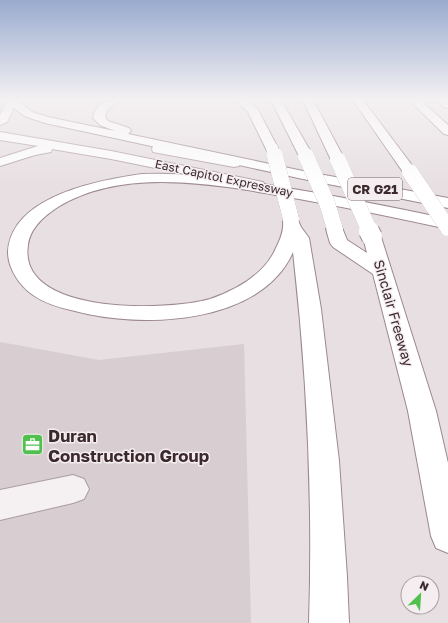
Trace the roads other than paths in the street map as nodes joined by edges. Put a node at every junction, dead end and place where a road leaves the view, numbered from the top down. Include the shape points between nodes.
1 (88, 129) edge
2 (119, 129) edge
3 (263, 129) edge
4 (270, 129) edge
5 (292, 129) edge
6 (323, 129) edge
7 (379, 129) edge
8 (0, 131) edge
9 (0, 136) edge
10 (272, 148) junction
11 (111, 155) junction
12 (0, 162) edge
13 (303, 175) junction
14 (339, 201) junction
15 (448, 203) edge
16 (292, 223) junction
17 (448, 224) edge
18 (448, 228) edge
19 (383, 272) junction
20 (73, 489) dead end
21 (0, 505) edge
22 (448, 536) edge
23 (329, 623) edge

1 - 13 main road
2 - 13 main road
3 - 10 main road
4 - 10 main road
5 - 19 main road, bridge via 327,203 339,243
6 - 19 main road, Sinclair Freeway, bridge via 372,237
7 - 18 main road, bridge
8 - 13 main road, East Capitol Expressway via 68,135
9 - 11 main road, East Capitol Expressway
10 - 16 main road, bridge
11 - 12 main road via 70,149 49,149 33,151
11 - 14 main road, East Capitol Expressway
13 - 15 main road, East Capitol Expressway / CR G21
14 - 16 main road via 206,180 160,177 123,181 84,191 51,205 26,227 17,251 19,266 29,281 46,293 68,303 125,314 157,314 190,310 233,297 258,283 273,270 281,258 288,243
14 - 17 main road, East Capitol Expressway / CR G21
16 - 23 main road via 300,238 310,309 324,462
19 - 22 main road, Sinclair Freeway via 422,412
20 - 21 lane

